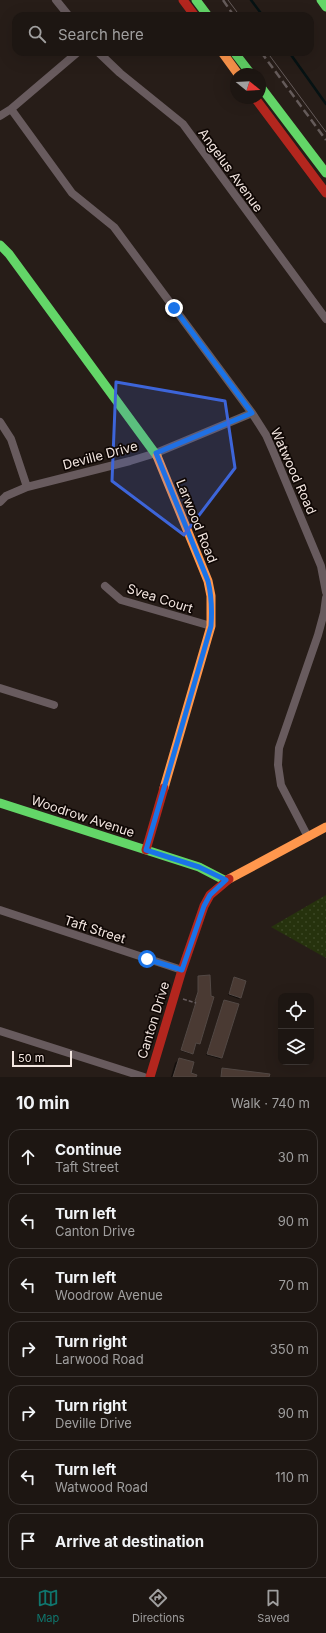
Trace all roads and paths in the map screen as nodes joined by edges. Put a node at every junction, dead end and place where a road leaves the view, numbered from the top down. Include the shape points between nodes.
1 (56, 0) edge
2 (183, 0) edge
3 (196, 0) edge
4 (321, 0) edge
5 (326, 7) edge
6 (66, 12) edge
7 (192, 12) edge
8 (205, 12) edge
9 (73, 56) edge
10 (102, 56) edge
11 (225, 56) edge
12 (237, 56) edge
13 (234, 68) edge
14 (246, 68) edge
15 (266, 94) edge
16 (259, 104) edge
17 (11, 109) junction
18 (0, 116) edge
19 (326, 173) edge
20 (326, 193) edge
21 (0, 245) edge
22 (326, 319) edge
23 (252, 413) junction
24 (0, 422) edge
25 (156, 453) junction
26 (27, 487) junction
27 (0, 502) edge
28 (105, 586) dead end
29 (326, 592) edge
30 (326, 598) edge
31 (211, 626) junction
32 (0, 688) edge
33 (54, 705) dead end
34 (0, 803) edge
35 (326, 827) edge
36 (308, 837) junction
37 (146, 850) junction
38 (226, 880) junction
39 (0, 910) edge
40 (182, 970) junction
41 (183, 999) dead end
42 (196, 1004) dead end
43 (0, 1031) edge
44 (144, 1077) edge
45 (150, 1077) edge

1 - 6 street
2 - 7 street
3 - 8 street
4 - 5 street
9 - 17 street
10 - 22 street, Angelus Avenue via 183,124
11 - 13 street
12 - 14 street
15 - 19 street
16 - 20 street
17 - 18 street
17 - 23 street, Watwood Road via 72,193 114,227
21 - 25 street, Larwood Road
23 - 25 street, Deville Drive
23 - 29 street, Watwood Road via 266,435 321,566
24 - 26 street via 11,439
25 - 26 street, Deville Drive
25 - 31 street, Larwood Road via 208,581 212,596
26 - 27 street, Deville Drive via 6,496
28 - 31 street, Svea Court via 121,600
30 - 36 street via 318,635 279,748 278,759 281,785
31 - 37 street, Larwood Road
32 - 33 street
34 - 37 street, Woodrow Avenue
35 - 36 street, Canton Drive
36 - 38 street, Canton Drive
37 - 38 street, Woodrow Avenue via 199,867
38 - 40 street, Canton Drive via 210,895 204,906
39 - 40 street, Taft Street
40 - 45 street, Canton Drive
41 - 42 path
43 - 44 street

